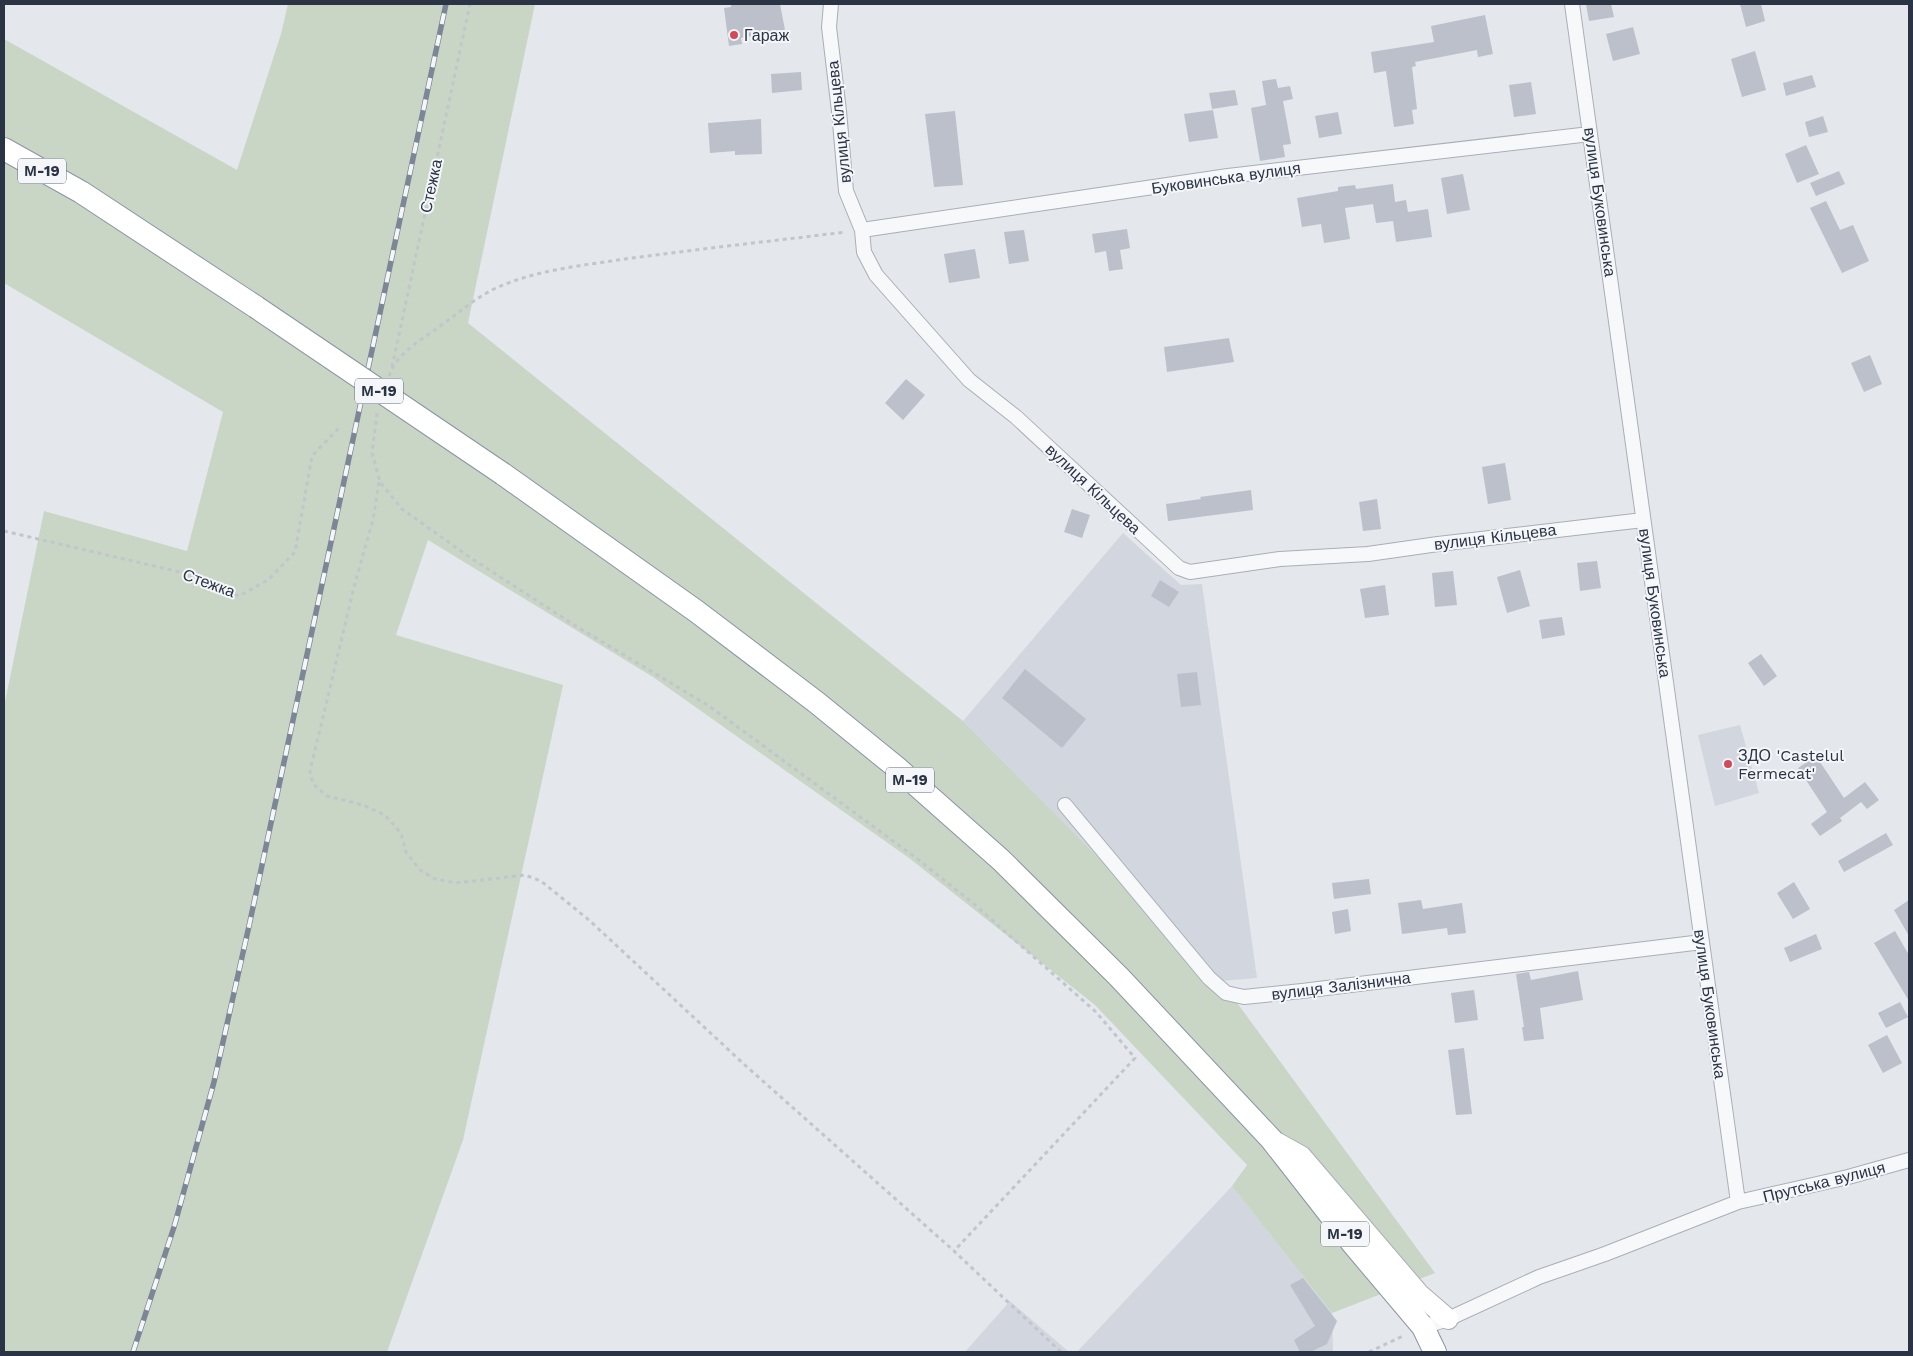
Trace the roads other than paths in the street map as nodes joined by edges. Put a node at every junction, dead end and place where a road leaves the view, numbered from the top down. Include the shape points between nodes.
1 (831, 4) edge
2 (1572, 4) edge
3 (1590, 134) junction
4 (4, 149) edge
5 (862, 230) junction
6 (1643, 520) junction
7 (1065, 805) dead end
8 (1702, 942) junction
9 (1271, 1140) junction
10 (1909, 1160) edge
11 (1738, 1202) junction
12 (1448, 1319) junction
13 (1423, 1326) junction
14 (1434, 1352) edge

1 - 5 street, вулиця Кільцева via 829,27 846,191
2 - 3 street, вулиця Буковинська
3 - 5 street, Буковинська вулиця via 1228,176
3 - 6 street, вулиця Буковинська
4 - 9 highway, М-19, bridge via 81,192 503,474 816,702 896,767 1001,860 1119,977
5 - 6 street, вулиця Кільцева via 864,252 876,275 969,380 1016,417 1180,568 1190,572 1280,559 1368,554
6 - 8 street, вулиця Буковинська
7 - 8 street, вулиця Залізнична via 1209,978 1226,993 1244,997
8 - 11 street, вулиця Буковинська
9 - 12 main road via 1301,1156 1419,1294
9 - 13 highway, М-19
10 - 11 street, Прутська вулиця
11 - 12 street, Прутська вулиця via 1539,1277
12 - 13 street, Прутська вулиця
13 - 14 highway, М-19

